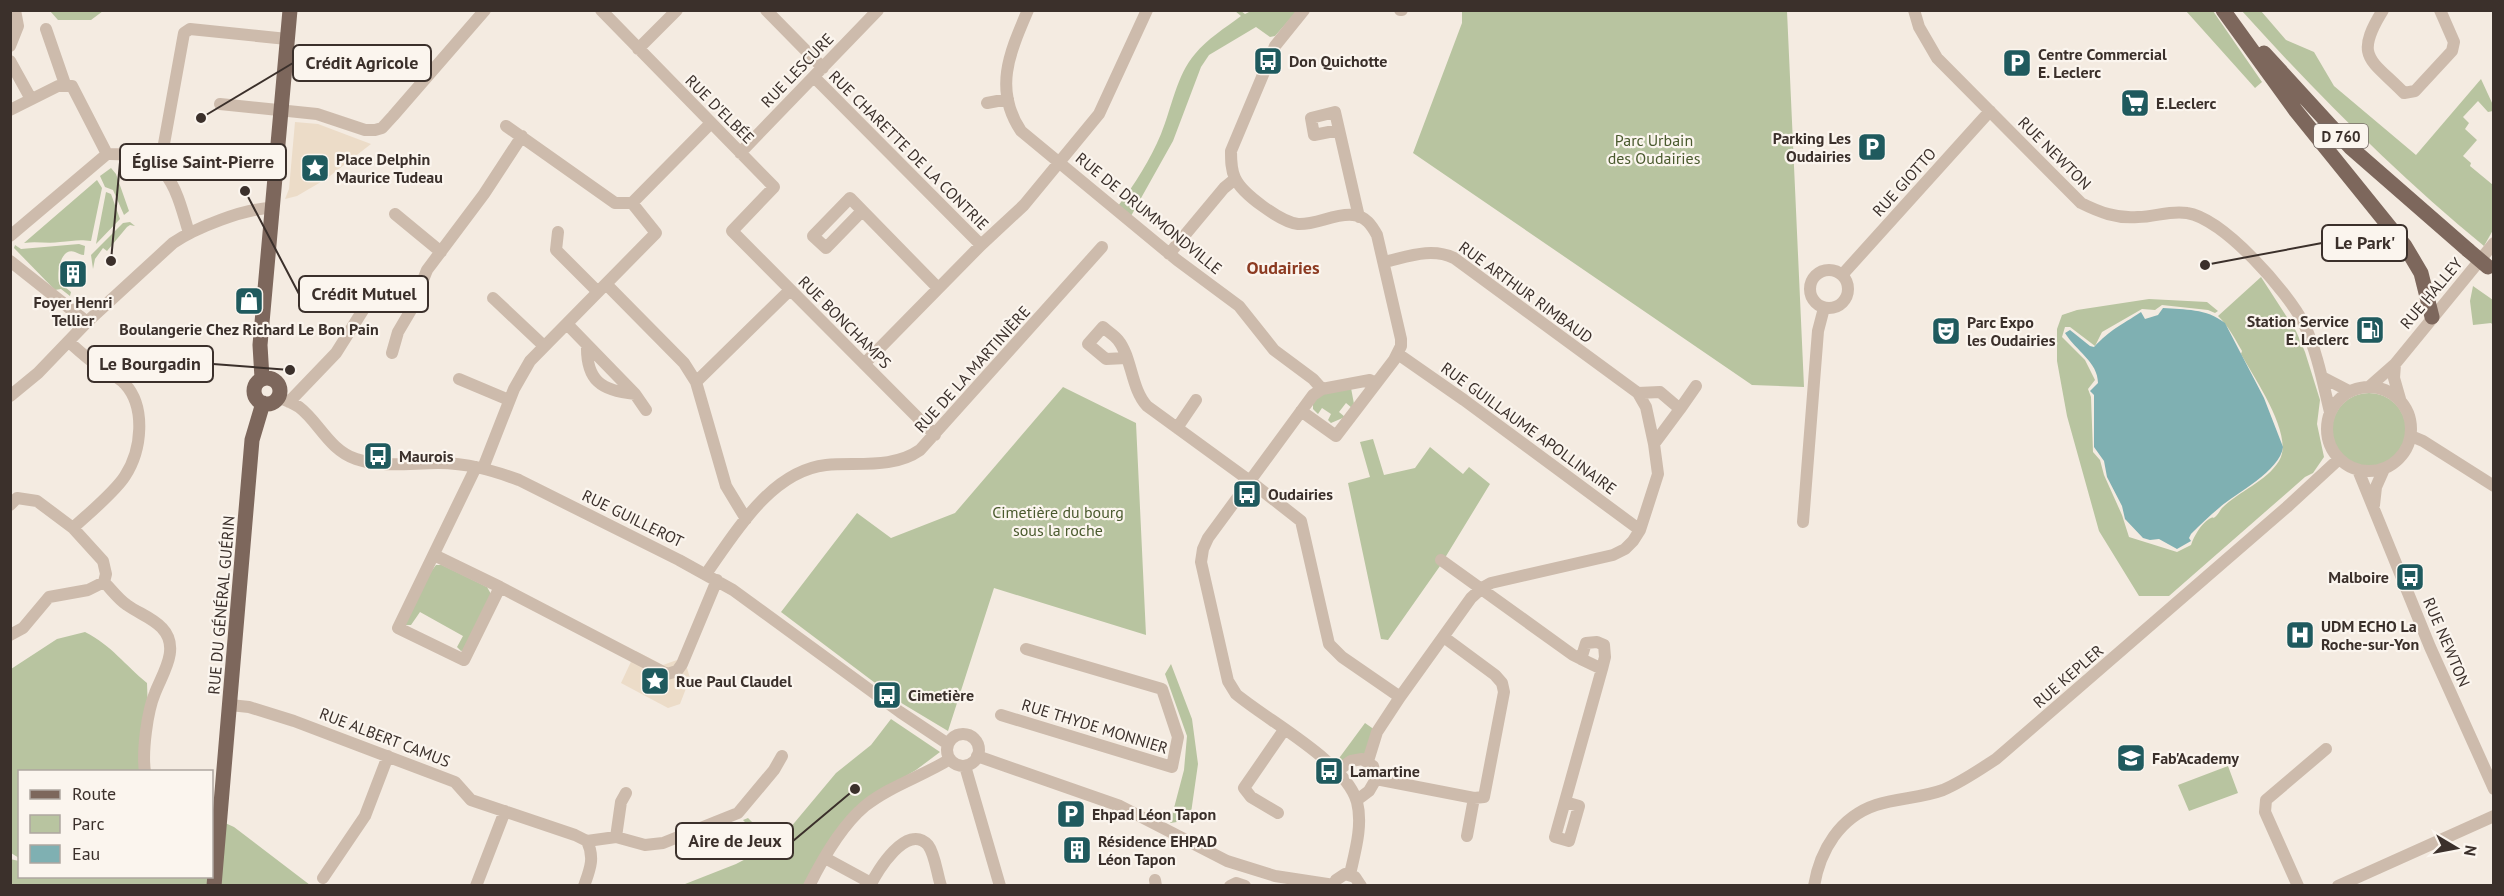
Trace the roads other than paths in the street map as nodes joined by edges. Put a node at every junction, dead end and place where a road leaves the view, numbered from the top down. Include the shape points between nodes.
1 (15, 10) edge
2 (290, 10) edge
3 (485, 10) edge
4 (601, 10) edge
5 (677, 10) edge
6 (766, 10) edge
7 (878, 10) edge
8 (1028, 10) edge
9 (1147, 10) edge
10 (1304, 10) edge
11 (1914, 10) edge
12 (2224, 10) edge
13 (2440, 10) edge
14 (2377, 12) edge
15 (46, 29) dead end
16 (287, 39) junction
17 (10, 46) edge
18 (638, 49) junction
19 (10, 61) edge
20 (819, 73) junction
21 (65, 84) junction
22 (31, 99) junction
23 (1008, 99) junction
24 (987, 103) dead end
25 (220, 104) dead end
26 (10, 110) edge
27 (281, 110) junction
28 (1990, 111) junction
29 (711, 123) junction
30 (506, 126) dead end
31 (1339, 130) dead end
32 (522, 136) junction
33 (740, 153) junction
34 (107, 154) junction
35 (1059, 161) junction
36 (160, 166) junction
37 (1235, 179) junction
38 (632, 203) junction
39 (272, 208) junction
40 (862, 211) dead end
41 (395, 214) dead end
42 (1359, 217) junction
43 (732, 231) joint
44 (558, 232) dead end
45 (189, 233) junction
46 (10, 236) edge
47 (2493, 243) edge
48 (981, 245) junction
49 (1102, 247) dead end
50 (441, 252) junction
51 (1169, 254) junction
52 (10, 261) edge
53 (1384, 262) junction
54 (2491, 269) edge
55 (1842, 275) junction
56 (602, 288) junction
57 (938, 288) junction
58 (790, 290) junction
59 (494, 298) dead end
60 (370, 299) dead end
61 (1824, 308) junction
62 (2432, 317) junction
63 (87, 322) junction
64 (567, 324) junction
65 (69, 342) junction
66 (587, 345) junction
67 (544, 346) junction
68 (392, 353) dead end
69 (1398, 354) junction
70 (1126, 358) dead end
71 (864, 364) junction
72 (2395, 364) junction
73 (2322, 377) junction
74 (262, 378) junction
75 (459, 379) dead end
76 (696, 382) junction
77 (1376, 383) junction
78 (1696, 386) dead end
79 (2370, 386) junction
80 (1322, 389) junction
81 (2349, 391) junction
82 (1638, 393) junction
83 (635, 394) junction
84 (10, 396) edge
85 (283, 400) junction
86 (509, 400) junction
87 (1196, 400) dead end
88 (2401, 400) junction
89 (263, 403) junction
90 (1680, 409) junction
91 (646, 410) dead end
92 (1301, 411) junction
93 (2330, 412) junction
94 (1177, 428) junction
95 (935, 435) junction
96 (2411, 436) junction
97 (1654, 444) junction
98 (2339, 459) junction
99 (480, 467) junction
100 (2384, 469) junction
101 (2358, 470) junction
102 (1250, 480) junction
103 (2493, 486) edge
104 (10, 505) edge
105 (2374, 506) junction
106 (746, 519) junction
107 (1803, 522) dead end
108 (73, 528) junction
109 (1640, 530) junction
110 (434, 555) junction
111 (1441, 560) dead end
112 (711, 577) junction
113 (104, 582) junction
114 (500, 587) junction
115 (1482, 588) junction
116 (10, 635) edge
117 (1445, 638) junction
118 (1026, 649) dead end
119 (1581, 659) junction
120 (1602, 669) junction
121 (1400, 697) junction
122 (230, 705) junction
123 (1001, 715) dead end
124 (1284, 730) junction
125 (948, 744) junction
126 (2326, 749) dead end
127 (388, 756) junction
128 (782, 756) dead end
129 (977, 756) junction
130 (950, 759) junction
131 (1368, 761) junction
132 (965, 766) junction
133 (146, 770) edge
134 (1337, 771) junction
135 (1376, 779) junction
136 (2493, 789) edge
137 (626, 793) dead end
138 (1474, 798) junction
139 (1357, 800) junction
140 (1565, 802) dead end
141 (505, 811) junction
142 (1278, 813) dead end
143 (2493, 816) edge
144 (1467, 836) dead end
145 (616, 837) junction
146 (587, 842) junction
147 (825, 858) junction
148 (1350, 874) junction
149 (323, 878) dead end
150 (871, 884) edge
151 (214, 885) edge
152 (476, 885) edge
153 (584, 885) edge
154 (809, 885) edge
155 (941, 885) edge
156 (1000, 885) edge
157 (1230, 885) edge
158 (1245, 885) edge
159 (1334, 885) edge
160 (1361, 885) edge
161 (1814, 885) edge
162 (2298, 885) edge
163 (2338, 885) edge

1 - 17 street via 18,26
2 - 16 main road
3 - 27 street via 382,128 365,130 316,114
4 - 18 street, RUE D'ELBÉE
5 - 18 street
6 - 20 street, RUE CHARETTE DE LA CONTRIE
7 - 20 street, RUE LESCURE
8 - 23 street, RUE DE DRUMMONDVILLE via 1006,67
9 - 35 street via 1100,114
10 - 37 street via 1275,46 1239,130 1231,151
11 - 28 street, RUE NEWTON via 1937,58
12 - 54 main road, D 760, bridge via 2350,147
12 - 62 main road via 2296,111 2405,246 2421,273
13 - 14 street via 2454,42 2452,51 2415,91 2404,93 2368,57 2366,44
15 - 21 street
16 - 27 main road
16 - 36 street via 190,29 184,33
18 - 29 street, RUE D'ELBÉE
19 - 22 street
20 - 33 street, RUE LESCURE
20 - 48 street, RUE CHARETTE DE LA CONTRIE
21 - 22 street
21 - 34 street via 72,86
22 - 26 street
23 - 24 street
23 - 35 street, RUE DE DRUMMONDVILLE via 1012,118 1021,131
25 - 27 street
27 - 39 main road
28 - 55 street, RUE GIOTTO
28 - 73 street, RUE NEWTON via 2072,196 2087,206 2116,216 2138,218 2186,212 2206,218 2226,231 2296,310
29 - 33 street, RUE D'ELBÉE
29 - 38 street
30 - 32 street
31 - 42 street
32 - 38 street via 615,203
32 - 50 street
33 - 43 street, RUE D'ELBÉE via 774,187
34 - 36 street via 141,157
34 - 46 street
35 - 48 street via 1024,205
35 - 51 street, RUE DE DRUMMONDVILLE
36 - 45 street via 169,178
37 - 42 street via 1244,191 1287,222 1305,224
37 - 51 street
38 - 56 street via 656,233
39 - 45 street
39 - 74 main road via 260,352
40 - 57 street
41 - 50 street
42 - 53 street via 1371,224
43 - 58 street, RUE BONCHAMPS
44 - 56 street via 556,250
45 - 63 street via 172,243
47 - 62 street, RUE HALLEY
48 - 57 street
49 - 95 street, RUE DE LA MARTINIÈRE
50 - 68 street via 427,270
51 - 80 street, RUE DE DRUMMONDVILLE via 1239,306 1274,350
52 - 63 street
53 - 69 street via 1401,339
53 - 82 street, RUE ARTHUR RIMBAUD via 1433,252 1454,258
55 - 61 street via 1848,286 1847,295 1837,306
55 - 61 street via 1828,269 1814,276 1810,294
56 - 64 street
56 - 76 street via 684,363
57 - 71 street
58 - 71 street, RUE BONCHAMPS
58 - 76 street
59 - 67 street
60 - 85 street via 336,353
61 - 107 street via 1818,331
62 - 72 street, RUE HALLEY
63 - 65 street
64 - 66 street
64 - 67 street
65 - 84 street
65 - 108 street via 124,382 139,412 138,439 125,477
66 - 83 street
66 - 83 street via 586,360 597,382 618,392
67 - 86 street via 521,373
69 - 77 street
69 - 109 street, RUE GUILLAUME APOLLINAIRE
70 - 94 street via 1142,401
71 - 95 street, RUE BONCHAMPS
72 - 79 street, RUE HALLEY
72 - 88 street via 2394,378
73 - 81 street
73 - 93 street, RUE NEWTON
74 - 85 main road via 271,378 278,384
74 - 89 main road via 254,389 256,398
75 - 86 street
76 - 106 street via 726,486
77 - 80 street via 1370,380
77 - 92 street via 1336,436
78 - 90 street
79 - 81 street
79 - 88 street
80 - 92 street via 1312,395
81 - 93 street
82 - 90 street, RUE ARTHUR RIMBAUD via 1660,392
82 - 97 street via 1646,407
83 - 91 street
85 - 89 main road
85 - 99 street, RUE GUILLEROT via 300,408 326,437 353,458 391,465 437,463
86 - 99 street
87 - 94 street
88 - 96 street via 2408,411
89 - 122 main road, RUE DU GÉNÉRAL GUÉRIN via 252,440
90 - 97 street
92 - 102 street
93 - 98 street via 2327,436
94 - 102 street
95 - 106 street, RUE DE LA MARTINIÈRE via 920,450 901,460 811,468 777,488
96 - 100 street via 2397,461
96 - 103 street
97 - 109 street via 1658,474
98 - 101 street
98 - 161 street, RUE KEPLER via 1996,759 1944,789 1877,804 1857,813 1830,841 1817,867
99 - 110 street
99 - 112 street, RUE GUILLEROT via 519,480
100 - 101 street
100 - 105 street via 2376,487
101 - 105 street, RUE NEWTON
102 - 121 street via 1301,521 1329,644
102 - 124 street via 1208,538 1200,562 1228,681 1236,693
104 - 108 street via 17,498 37,501
105 - 136 street, RUE NEWTON via 2430,647
106 - 112 street, RUE DE LA MARTINIÈRE
108 - 113 street via 103,561
109 - 115 street via 1626,549 1613,555
110 - 114 street
110 - 114 street via 398,628 464,660
111 - 115 street
112 - 114 street via 682,664 677,671 667,674
112 - 125 street, RUE GUILLEROT
113 - 116 street via 88,590 49,597 23,628
113 - 133 street via 125,604 163,629 170,648 169,666 155,693 150,716
115 - 117 street
115 - 119 street
117 - 121 street
117 - 138 street via 1496,675 1504,692 1485,793
118 - 123 street, RUE THYDE MONNIER via 1162,689 1178,737 1172,767
119 - 120 street
119 - 120 street via 1586,643 1604,645
120 - 140 street
121 - 131 street via 1377,732
122 - 127 street, RUE ALBERT CAMUS via 294,721
122 - 151 main road, RUE DU GÉNÉRAL GUÉRIN
124 - 134 street
124 - 142 street via 1244,788 1251,797
125 - 129 street via 955,736 970,736 978,747
125 - 130 street
126 - 162 street via 2266,800 2265,812
127 - 141 street, RUE ALBERT CAMUS via 455,782 471,800
127 - 149 street via 365,816
128 - 145 street via 738,813 663,843 645,845
129 - 132 street
129 - 159 street via 1120,806 1227,861 1275,876
130 - 132 street
130 - 147 street via 866,806 846,826
131 - 134 street via 1351,761
131 - 135 street
132 - 156 street
134 - 139 street
135 - 138 street
135 - 139 street
137 - 145 street
138 - 144 street
139 - 148 street via 1360,822
141 - 146 street, RUE ALBERT CAMUS
141 - 152 street
143 - 163 street
145 - 146 street
146 - 153 street via 592,853
147 - 150 street
147 - 154 street
148 - 159 street via 1340,876
148 - 160 street
150 - 155 street via 891,851 914,840 929,846
157 - 158 street

